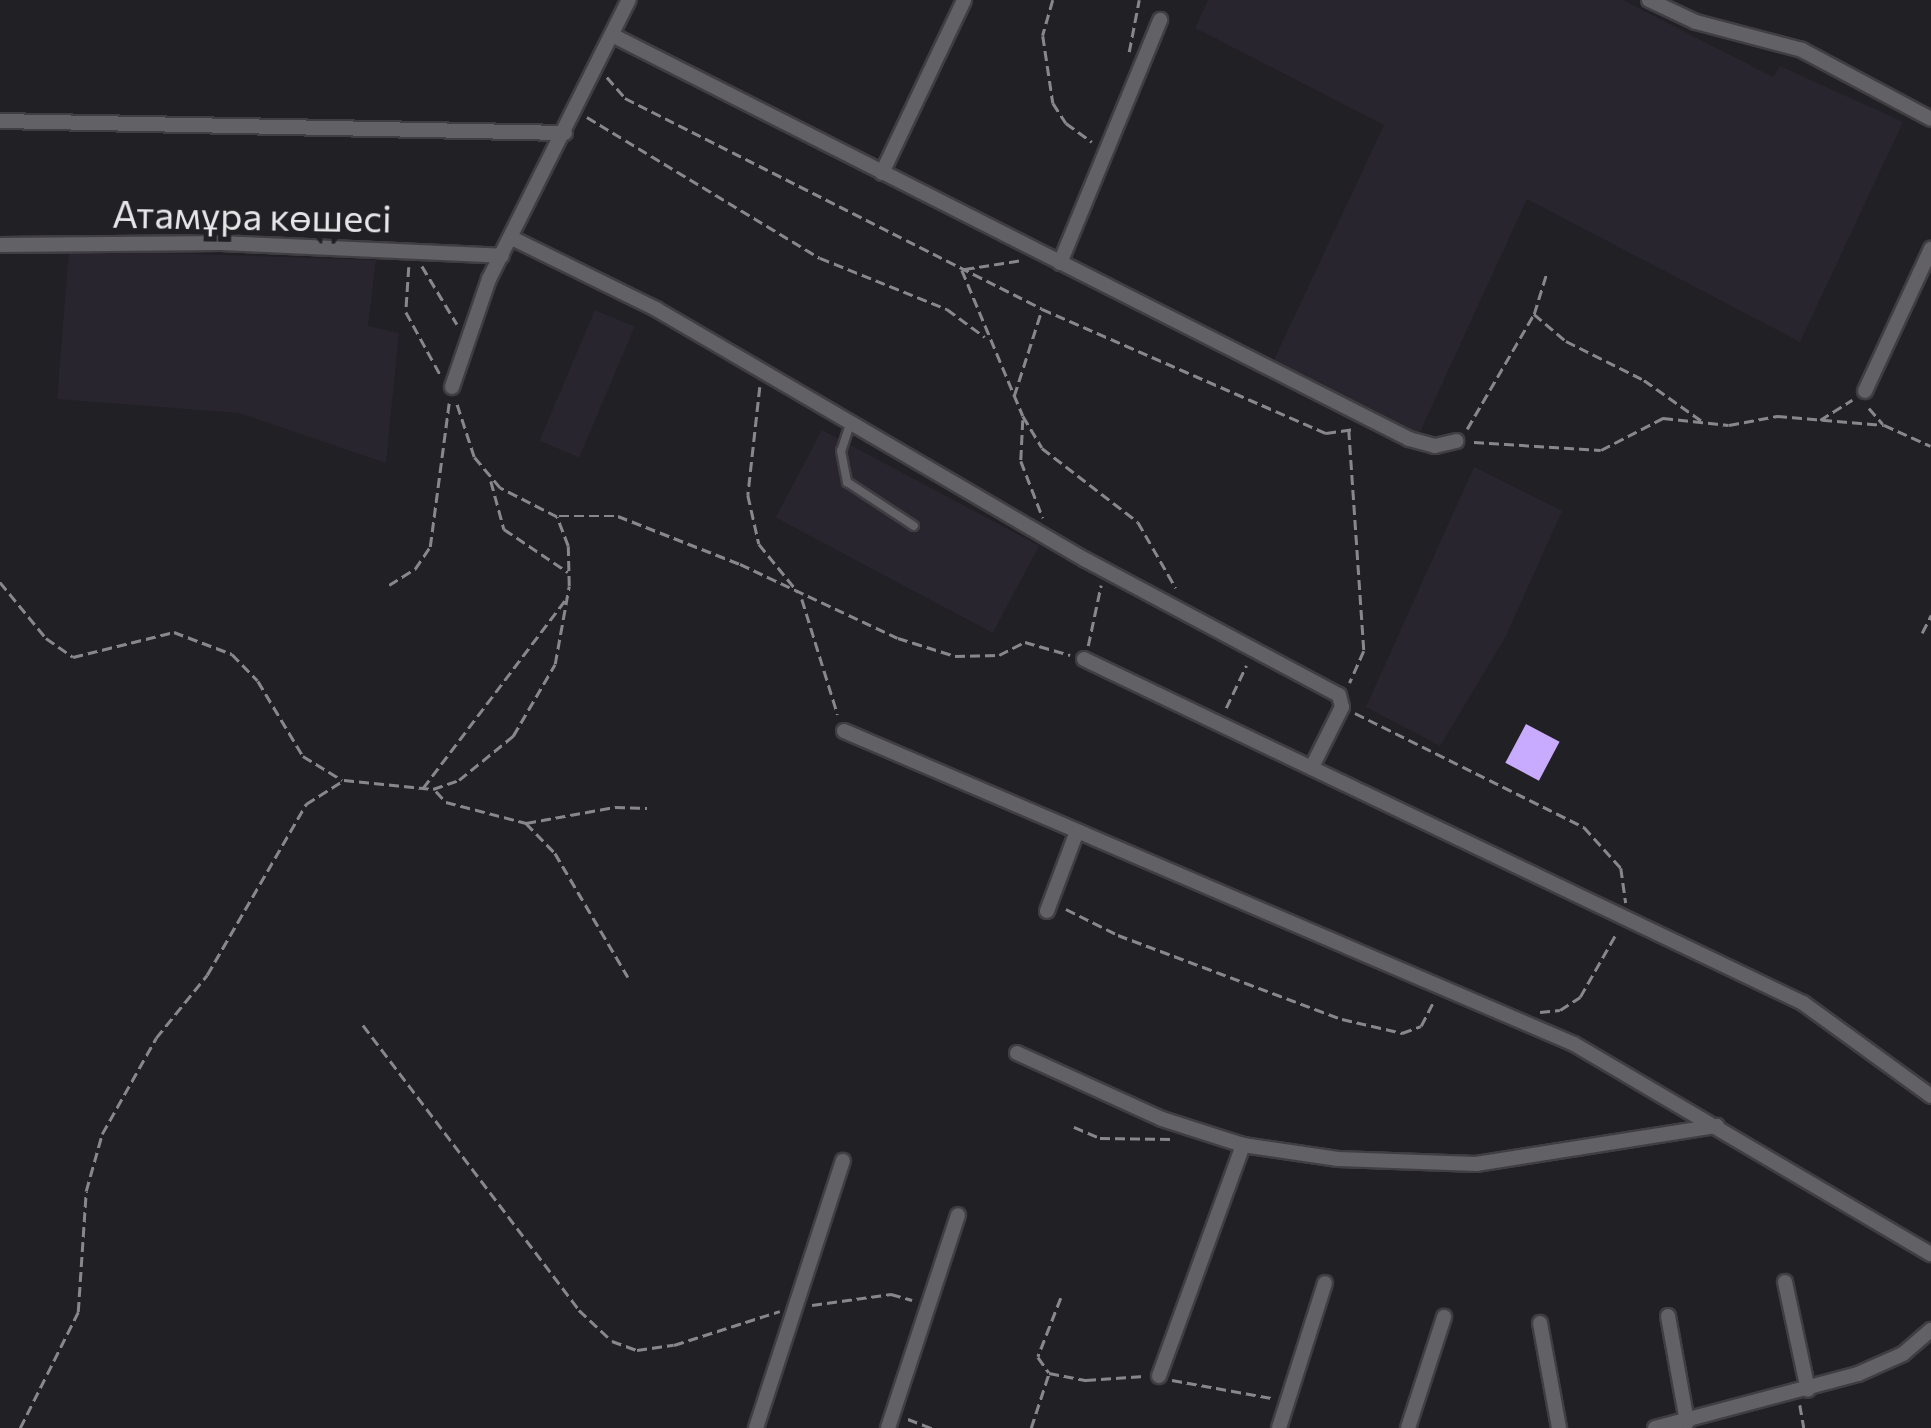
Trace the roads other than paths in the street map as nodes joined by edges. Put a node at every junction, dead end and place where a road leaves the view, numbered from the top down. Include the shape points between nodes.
1 (629, 0) edge
2 (964, 0) edge
3 (1649, 0) edge
4 (1160, 20) dead end
5 (614, 36) junction
6 (1931, 119) edge
7 (0, 121) edge
8 (565, 133) junction
9 (882, 173) junction
10 (512, 238) junction
11 (0, 245) edge
12 (1931, 248) edge
13 (502, 256) junction
14 (1054, 260) junction
15 (452, 387) road end
16 (1865, 391) road end
17 (851, 419) junction
18 (1456, 441) road end
19 (914, 526) dead end
20 (1084, 659) road end
21 (844, 731) road end
22 (1312, 767) junction
23 (1077, 831) junction
24 (1049, 906) road end
25 (1017, 1053) dead end
26 (1931, 1096) edge
27 (1718, 1126) junction
28 (1243, 1145) junction
29 (843, 1162) dead end
30 (958, 1215) dead end
31 (1931, 1254) edge
32 (1326, 1282) dead end
33 (1785, 1282) dead end
34 (1668, 1316) dead end
35 (1444, 1317) dead end
36 (1540, 1323) dead end
37 (1931, 1330) edge
38 (1159, 1376) road end
39 (1803, 1391) junction
40 (890, 1421) edge
41 (1687, 1422) junction
42 (756, 1428) edge
43 (1279, 1428) edge
44 (1408, 1428) edge
45 (1559, 1428) edge
46 (1655, 1428) edge

1 - 5 street
2 - 9 street
3 - 6 street via 1696,22 1802,50
4 - 14 street
5 - 8 street
5 - 9 street
7 - 8 street
8 - 10 street
9 - 14 street
10 - 13 street
10 - 17 street
11 - 13 street, Атамұра көшесі via 221,243
12 - 16 street
13 - 15 street
14 - 18 street via 1409,439 1435,446
17 - 19 lane via 841,451 847,482
17 - 22 street via 1102,569 1339,695 1342,706
20 - 22 street
21 - 23 street
22 - 26 street via 1803,1003
23 - 24 street
23 - 27 street via 1574,1044
25 - 28 street
27 - 28 street via 1411,1166
27 - 31 street
28 - 38 street
29 - 42 street
30 - 40 street
32 - 43 street
33 - 39 street
34 - 41 street
35 - 44 street
36 - 45 street
37 - 39 street via 1902,1354
39 - 41 street
41 - 46 street

